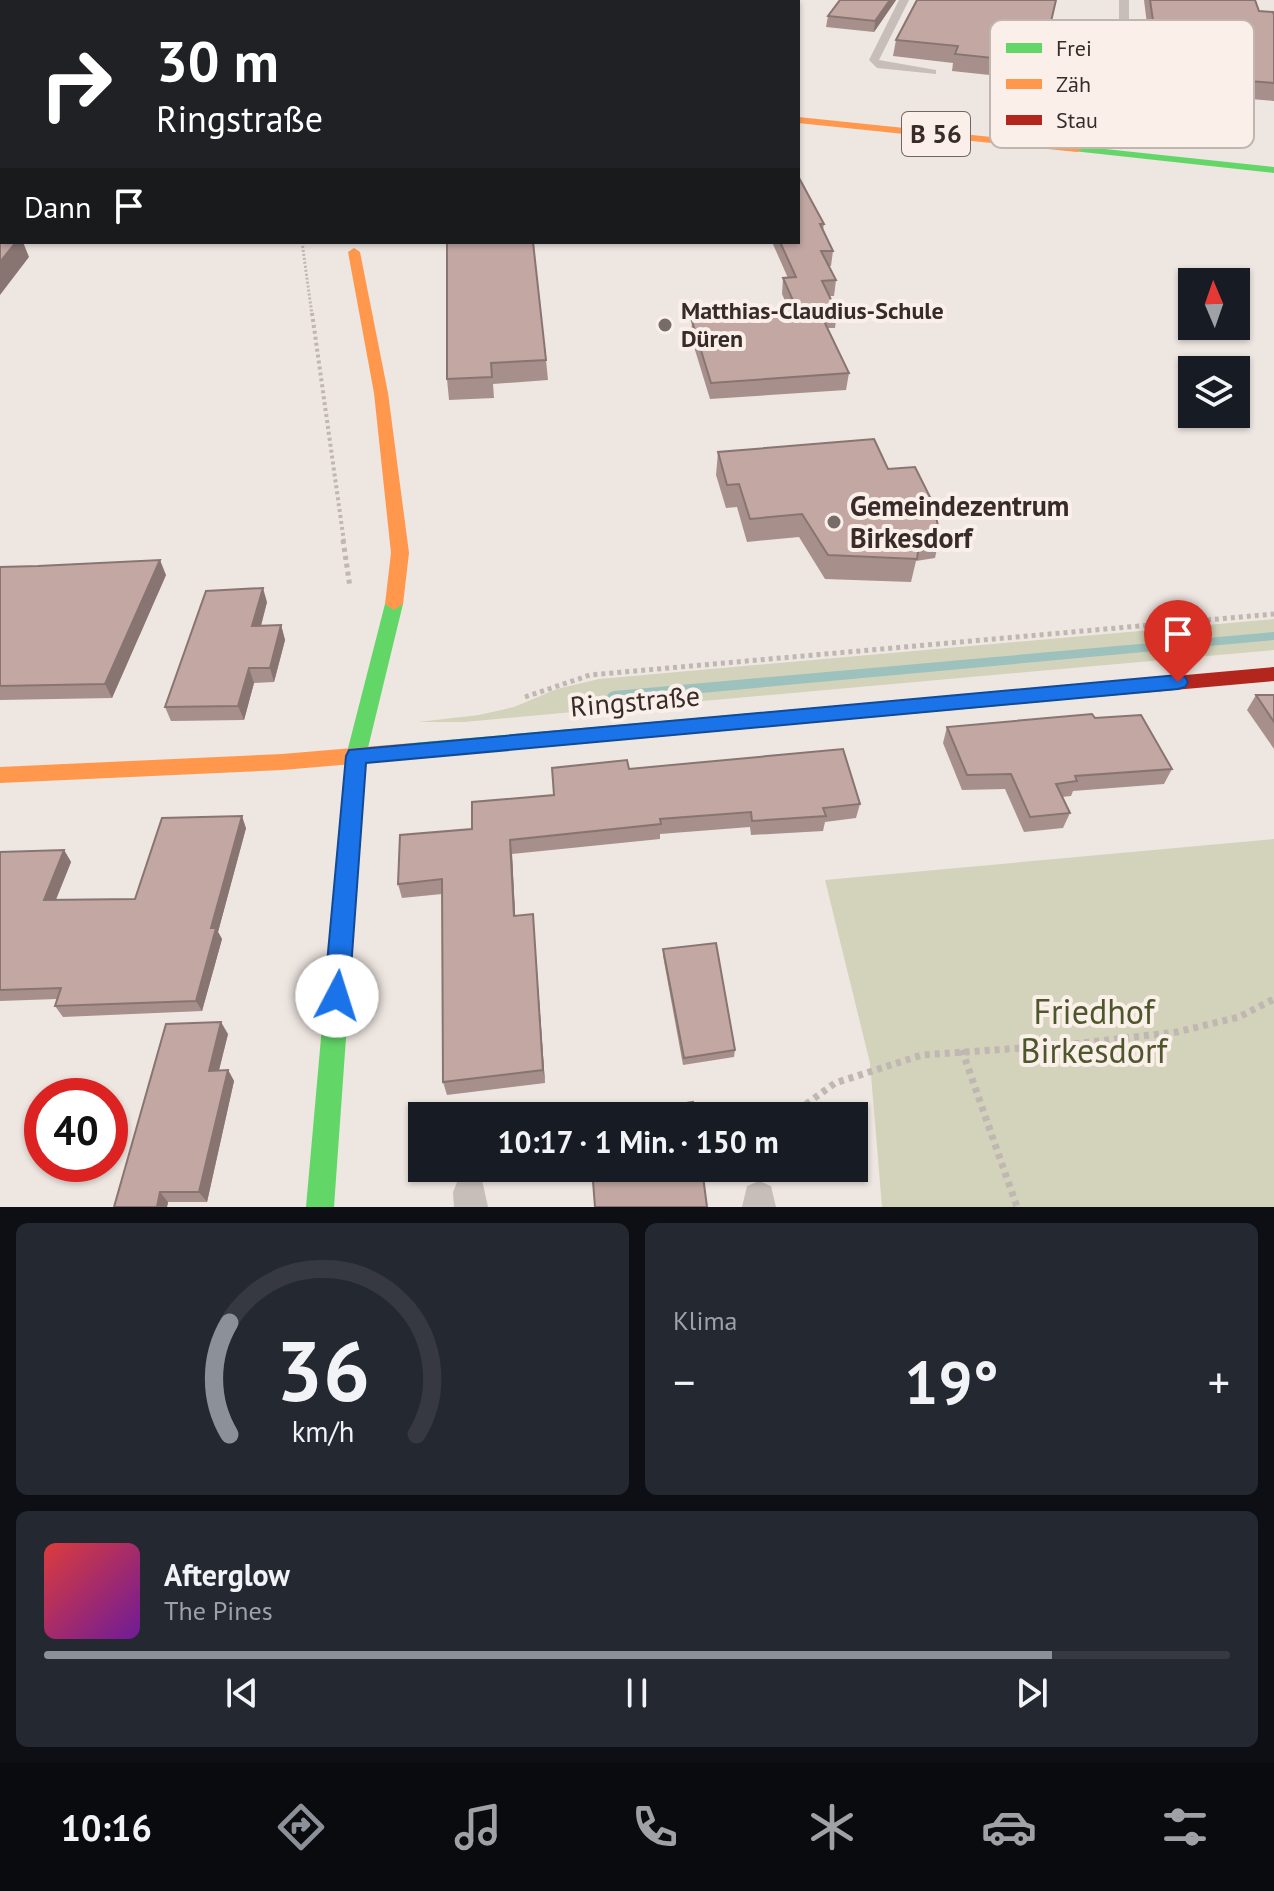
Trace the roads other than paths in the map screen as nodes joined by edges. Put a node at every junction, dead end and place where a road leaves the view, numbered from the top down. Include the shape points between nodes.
1 (904, 0) edge
2 (932, 72) edge
3 (800, 106) edge
4 (800, 120) edge
5 (990, 125) edge
6 (990, 140) edge
7 (1065, 148) edge
8 (1223, 148) edge
9 (1274, 153) edge
10 (1274, 170) edge
11 (354, 252) dead end
12 (1274, 674) edge
13 (356, 756) junction
14 (0, 775) edge
15 (320, 1207) edge

1 - 2 lane via 874,60 877,65
3 - 5 main road, B 56
4 - 6 main road, B 56
7 - 10 main road, B 56
8 - 9 main road, B 56
11 - 13 main road via 381,393 400,553 394,603
12 - 13 main road, Ringstraße
13 - 14 main road, Ringstraße
13 - 15 main road

